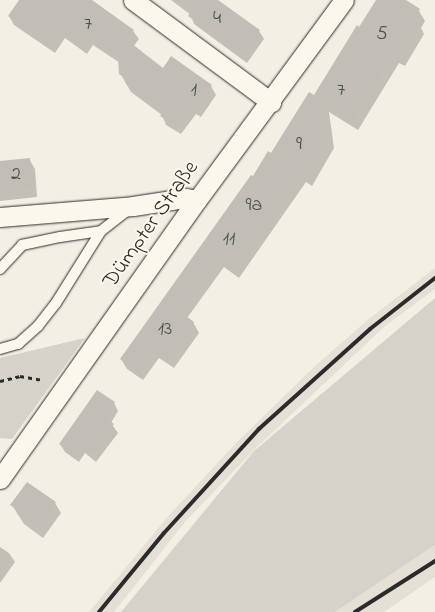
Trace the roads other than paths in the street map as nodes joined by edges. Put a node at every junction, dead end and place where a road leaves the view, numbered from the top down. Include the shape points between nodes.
1 (133, 0) edge
2 (344, 0) edge
3 (271, 102) junction
4 (197, 200) junction
5 (133, 206) junction
6 (0, 217) edge
7 (101, 231) junction
8 (0, 269) edge
9 (0, 349) edge
10 (0, 479) edge

1 - 3 street
2 - 3 street, Dümpter Straße
3 - 4 street, Dümpter Straße
4 - 5 street via 185,198
4 - 10 street, Dümpter Straße
5 - 6 street
5 - 7 lane
7 - 8 lane via 22,245
7 - 9 lane via 38,326 18,344

